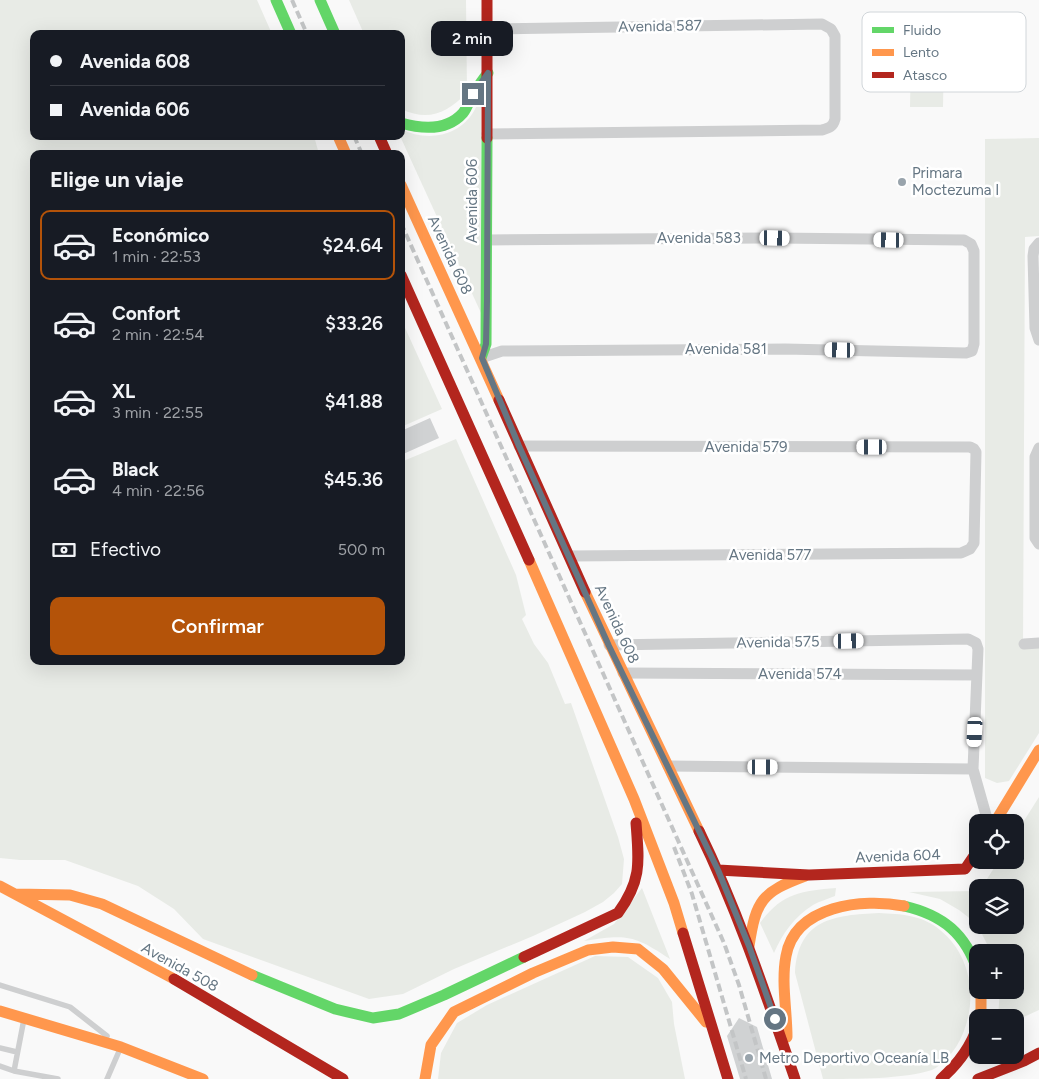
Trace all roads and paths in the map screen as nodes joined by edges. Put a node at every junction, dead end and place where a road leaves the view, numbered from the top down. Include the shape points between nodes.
1 (276, 0) edge
2 (320, 0) edge
3 (487, 0) edge
4 (487, 29) junction
5 (289, 30) edge
6 (333, 30) edge
7 (488, 73) junction
8 (405, 125) edge
9 (487, 134) junction
10 (405, 194) edge
11 (487, 240) junction
12 (1038, 243) edge
13 (405, 284) edge
14 (1039, 340) edge
15 (972, 351) joint
16 (482, 358) junction
17 (519, 446) junction
18 (1039, 448) edge
19 (1039, 544) edge
20 (970, 549) joint
21 (569, 556) junction
22 (1039, 643) edge
23 (1024, 644) dead end
24 (609, 646) junction
25 (623, 673) junction
26 (977, 675) junction
27 (1039, 750) edge
28 (668, 766) junction
29 (973, 769) junction
30 (634, 798) junction
31 (986, 814) edge
32 (1000, 814) edge
33 (969, 864) edge
34 (718, 870) junction
35 (809, 875) junction
36 (0, 886) edge
37 (16, 894) junction
38 (749, 946) junction
39 (969, 951) edge
40 (0, 985) edge
41 (0, 1011) edge
42 (24, 1018) junction
43 (713, 1030) junction
44 (969, 1045) edge
45 (120, 1047) junction
46 (0, 1048) edge
47 (17, 1052) junction
48 (1039, 1053) edge
49 (788, 1056) junction
50 (0, 1066) edge
51 (14, 1071) junction
52 (58, 1079) edge
53 (107, 1079) edge
54 (203, 1079) edge
55 (343, 1079) edge
56 (425, 1079) edge
57 (728, 1079) edge
58 (795, 1079) edge
59 (941, 1079) edge
60 (978, 1079) edge

1 - 5 main road
2 - 6 main road
3 - 4 main road, Avenida 606
4 - 7 main road, Avenida 606
4 - 9 street, Avenida 587 via 822,24 835,36 835,119 830,128
7 - 8 main road via 463,112 448,124 428,129
7 - 9 main road, Avenida 606
9 - 11 main road, Avenida 606
10 - 16 main road, Avenida 608
11 - 15 street, Avenida 583 via 964,240 974,251
11 - 16 main road, Avenida 606 via 486,344
12 - 14 street via 1033,256 1035,328
13 - 30 main road
15 - 16 street, Avenida 581 via 502,351
16 - 17 main road, Avenida 608
17 - 20 street, Avenida 579 via 974,449 974,543
17 - 21 main road, Avenida 608
18 - 19 street via 1035,457 1035,538
20 - 21 street, Avenida 577 via 961,553
21 - 24 main road, Avenida 608
22 - 23 street
24 - 25 main road, Avenida 608
24 - 26 street, Avenida 575 via 968,639 976,643 978,649
25 - 26 street, Avenida 574
25 - 28 main road, Avenida 608
26 - 29 street
27 - 32 main road
28 - 29 street
28 - 34 main road, Avenida 608
29 - 31 street
30 - 37 main road via 640,866 629,900 618,913 444,995 390,1016 374,1018 336,1009 228,964 102,904 70,895
30 - 43 main road via 674,903
33 - 35 main road, Avenida 604 via 966,869
34 - 35 main road, Avenida 604
34 - 38 main road, Avenida 608
35 - 38 main road, Avenida 604 via 784,883 763,897 752,920
36 - 37 main road, Avenida 508
37 - 55 main road, Avenida 508 via 248,1022
38 - 49 main road, Avenida 608
39 - 49 main road via 951,928 934,915 909,907 883,903 838,906 820,912 796,932 784,961
40 - 45 lane via 70,1008
41 - 42 main road
42 - 45 main road
42 - 47 lane
43 - 56 main road via 663,969 638,949 588,950 454,1012 431,1045
43 - 57 main road
44 - 59 main road via 951,1071
45 - 53 lane
45 - 54 main road
46 - 47 lane
47 - 51 lane
48 - 60 main road
49 - 58 main road, Avenida 608
50 - 51 lane
51 - 52 lane

